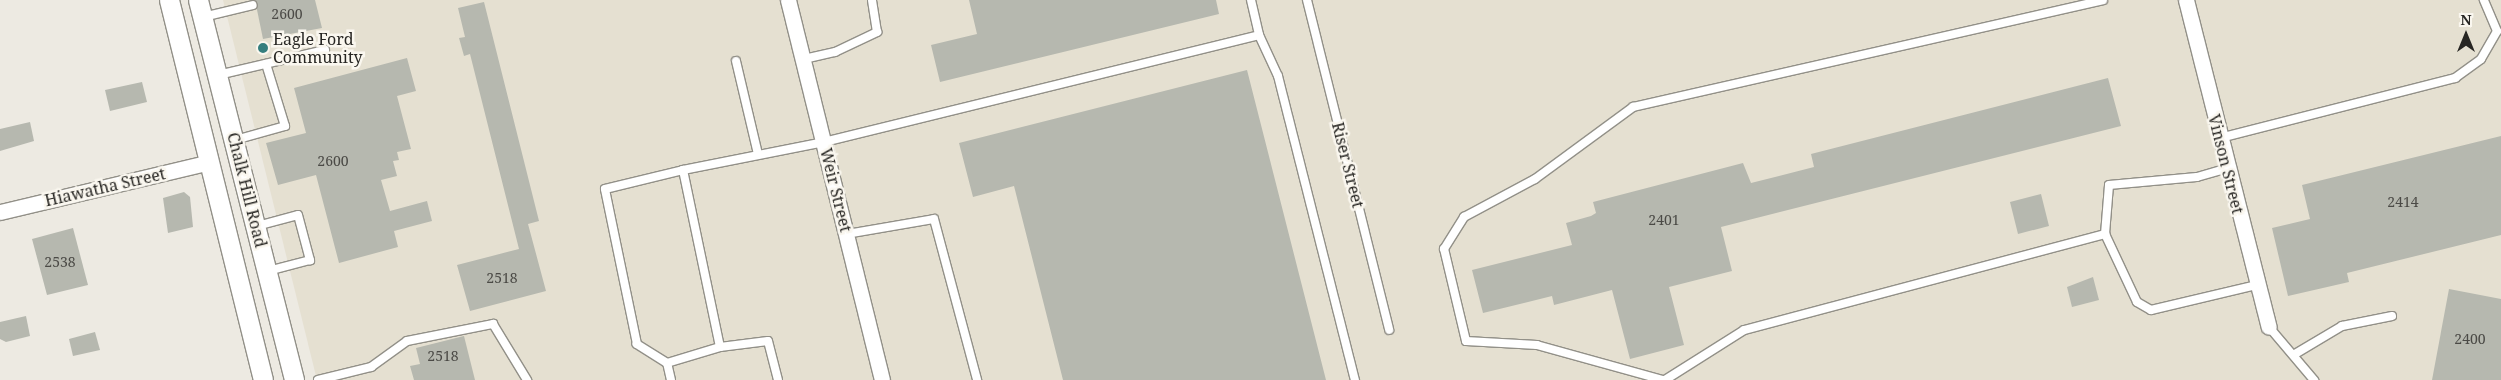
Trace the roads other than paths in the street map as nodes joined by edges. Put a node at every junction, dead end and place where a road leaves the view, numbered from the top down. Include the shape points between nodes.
1 (169, 0) edge
2 (788, 0) edge
3 (872, 0) edge
4 (1251, 0) edge
5 (1307, 0) edge
6 (2103, 0) edge
7 (2186, 0) edge
8 (2484, 0) edge
9 (253, 5) dead end
10 (201, 9) edge
11 (175, 23) junction
12 (1259, 36) junction
13 (325, 50) dead end
14 (804, 59) junction
15 (736, 61) dead end
16 (266, 64) junction
17 (218, 75) junction
18 (190, 82) junction
19 (2220, 138) junction
20 (235, 140) junction
21 (824, 142) junction
22 (758, 154) junction
23 (210, 162) junction
24 (2228, 168) junction
25 (683, 170) junction
26 (0, 212) edge
27 (257, 226) junction
28 (847, 234) junction
29 (2105, 234) junction
30 (268, 270) junction
31 (2257, 284) junction
32 (2392, 316) dead end
33 (2269, 327) joint
34 (1389, 330) dead end
35 (720, 347) junction
36 (2295, 354) junction
37 (667, 363) junction
38 (263, 380) edge
39 (294, 380) edge
40 (318, 380) edge
41 (527, 380) edge
42 (671, 380) edge
43 (778, 380) edge
44 (882, 380) edge
45 (977, 380) edge
46 (1355, 380) edge
47 (1664, 380) edge
48 (2314, 380) edge

1 - 11 street, Chalk Hill Road
2 - 14 street, Weir Street
3 - 14 lane via 877,32 836,52
4 - 12 lane
5 - 34 lane, Riser Street
6 - 47 lane via 1633,107 1535,179 1464,217 1444,249 1466,341 1537,345
7 - 19 street, Vinson Street
8 - 19 lane via 2497,31 2480,59 2455,78
9 - 10 lane
10 - 11 street
10 - 17 street, Chalk Hill Road
11 - 18 street, Chalk Hill Road
12 - 21 lane
12 - 46 lane via 1278,76
13 - 16 lane
14 - 21 street, Weir Street
15 - 22 lane
16 - 17 lane
16 - 20 lane via 285,126
17 - 18 street
17 - 20 street, Chalk Hill Road
18 - 23 street, Chalk Hill Road
19 - 24 street, Vinson Street
20 - 27 street, Chalk Hill Road
21 - 22 lane
21 - 28 street, Weir Street
22 - 25 lane
23 - 26 street, Hiawatha Street
23 - 38 street, Chalk Hill Road
24 - 29 lane via 2197,177 2109,185
24 - 31 street, Vinson Street
25 - 35 lane
25 - 37 lane via 605,189 637,344
27 - 30 street, Chalk Hill Road
27 - 30 lane via 298,215 310,260
28 - 44 street, Weir Street
28 - 45 lane via 934,219
29 - 31 lane via 2137,302 2151,310
29 - 47 lane via 1744,330
30 - 39 street, Chalk Hill Road
31 - 33 street, Vinson Street
32 - 36 lane via 2342,326
33 - 36 lane
35 - 37 lane
35 - 43 lane via 768,341
36 - 48 lane
37 - 42 lane
40 - 41 lane via 371,367 407,341 493,324

